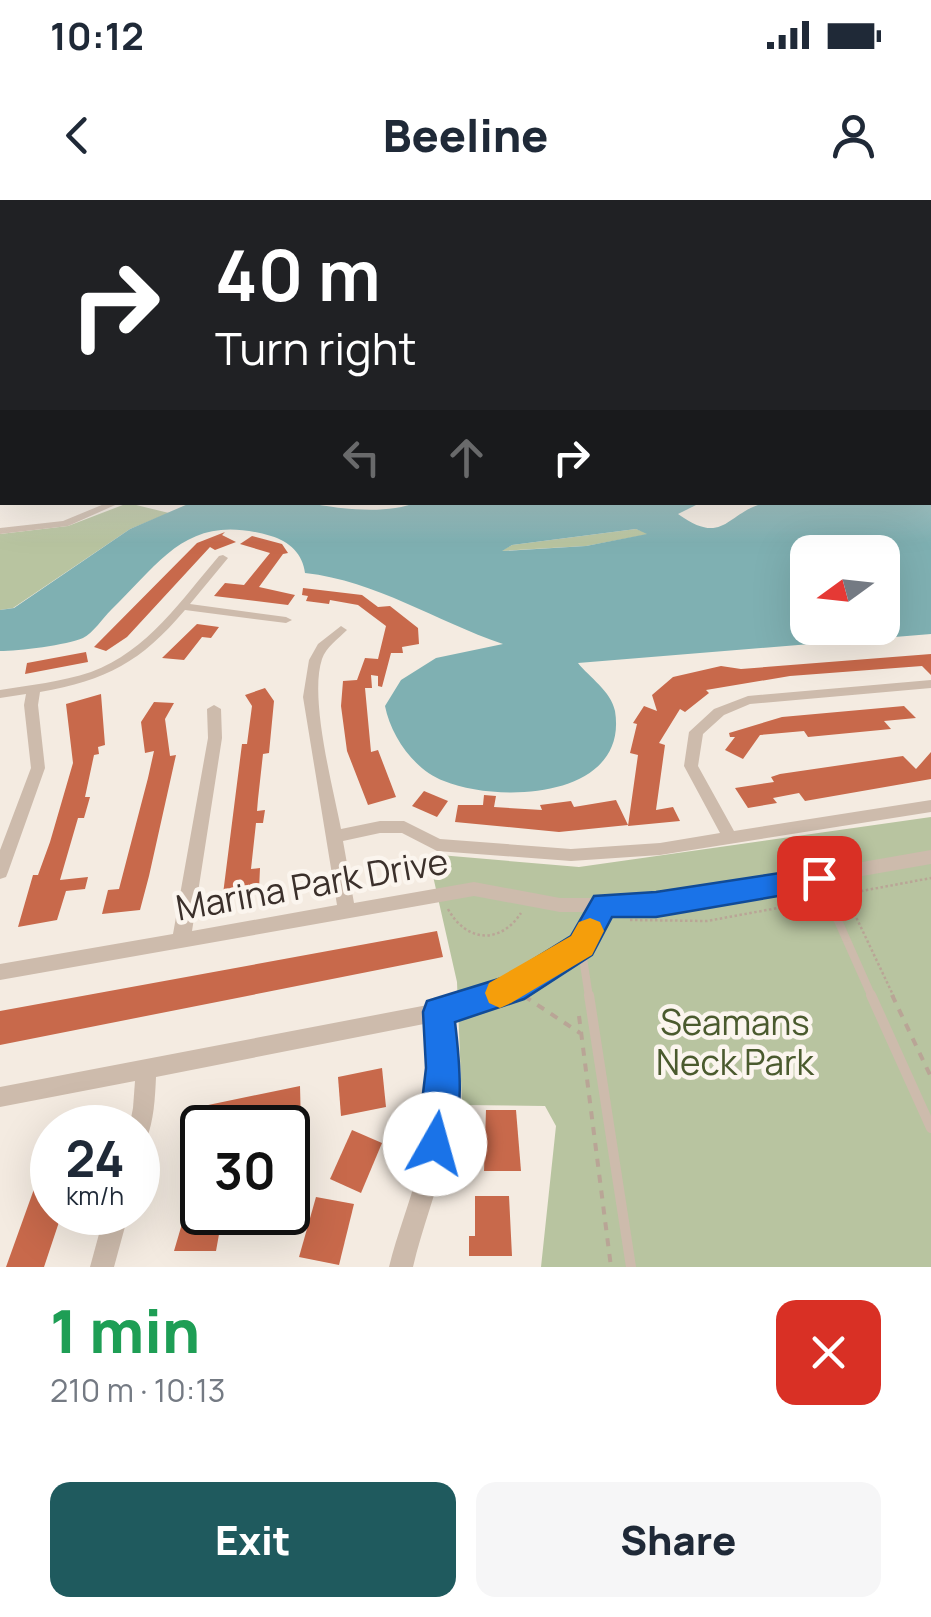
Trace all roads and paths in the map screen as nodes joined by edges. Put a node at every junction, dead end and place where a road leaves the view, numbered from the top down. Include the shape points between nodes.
1 (111, 505) edge
2 (0, 531) edge
3 (223, 558) dead end
4 (180, 606) junction
5 (286, 620) dead end
6 (341, 630) dead end
7 (931, 684) edge
8 (34, 688) junction
9 (0, 694) edge
10 (214, 709) dead end
11 (931, 806) edge
12 (334, 837) junction
13 (730, 838) junction
14 (931, 856) edge
15 (0, 872) edge
16 (819, 878) junction
17 (931, 878) edge
18 (604, 905) junction
19 (347, 912) junction
20 (180, 941) junction
21 (582, 945) junction
22 (0, 972) edge
23 (513, 989) junction
24 (577, 1001) dead end
25 (438, 1012) junction
26 (581, 1034) junction
27 (146, 1070) junction
28 (931, 1077) edge
29 (0, 1097) edge
30 (144, 1105) edge
31 (931, 1128) edge
32 (111, 1235) edge
33 (102, 1267) edge
34 (400, 1267) edge
35 (612, 1267) edge
36 (630, 1267) edge

1 - 2 street via 65,524
3 - 4 street
4 - 5 street
4 - 8 street via 121,663
6 - 12 street via 316,660 310,697
7 - 13 street via 748,700 719,712 696,732 692,766
8 - 9 street
8 - 15 street via 38,768
10 - 20 street via 216,738
11 - 13 street
12 - 13 street via 404,827 437,844 571,855
12 - 19 street
14 - 16 street, Marina Park Drive
16 - 18 street, Marina Park Drive via 656,904
16 - 31 lane
17 - 28 path via 851,893 848,900
18 - 19 street, Marina Park Drive via 560,905 474,890
18 - 21 lane
19 - 20 street, Marina Park Drive
20 - 22 street, Marina Park Drive
21 - 23 lane
21 - 36 lane
23 - 25 lane
23 - 26 path
24 - 26 path
25 - 27 street
25 - 34 street via 440,1118
26 - 35 path
27 - 29 street
27 - 30 street
32 - 33 street

